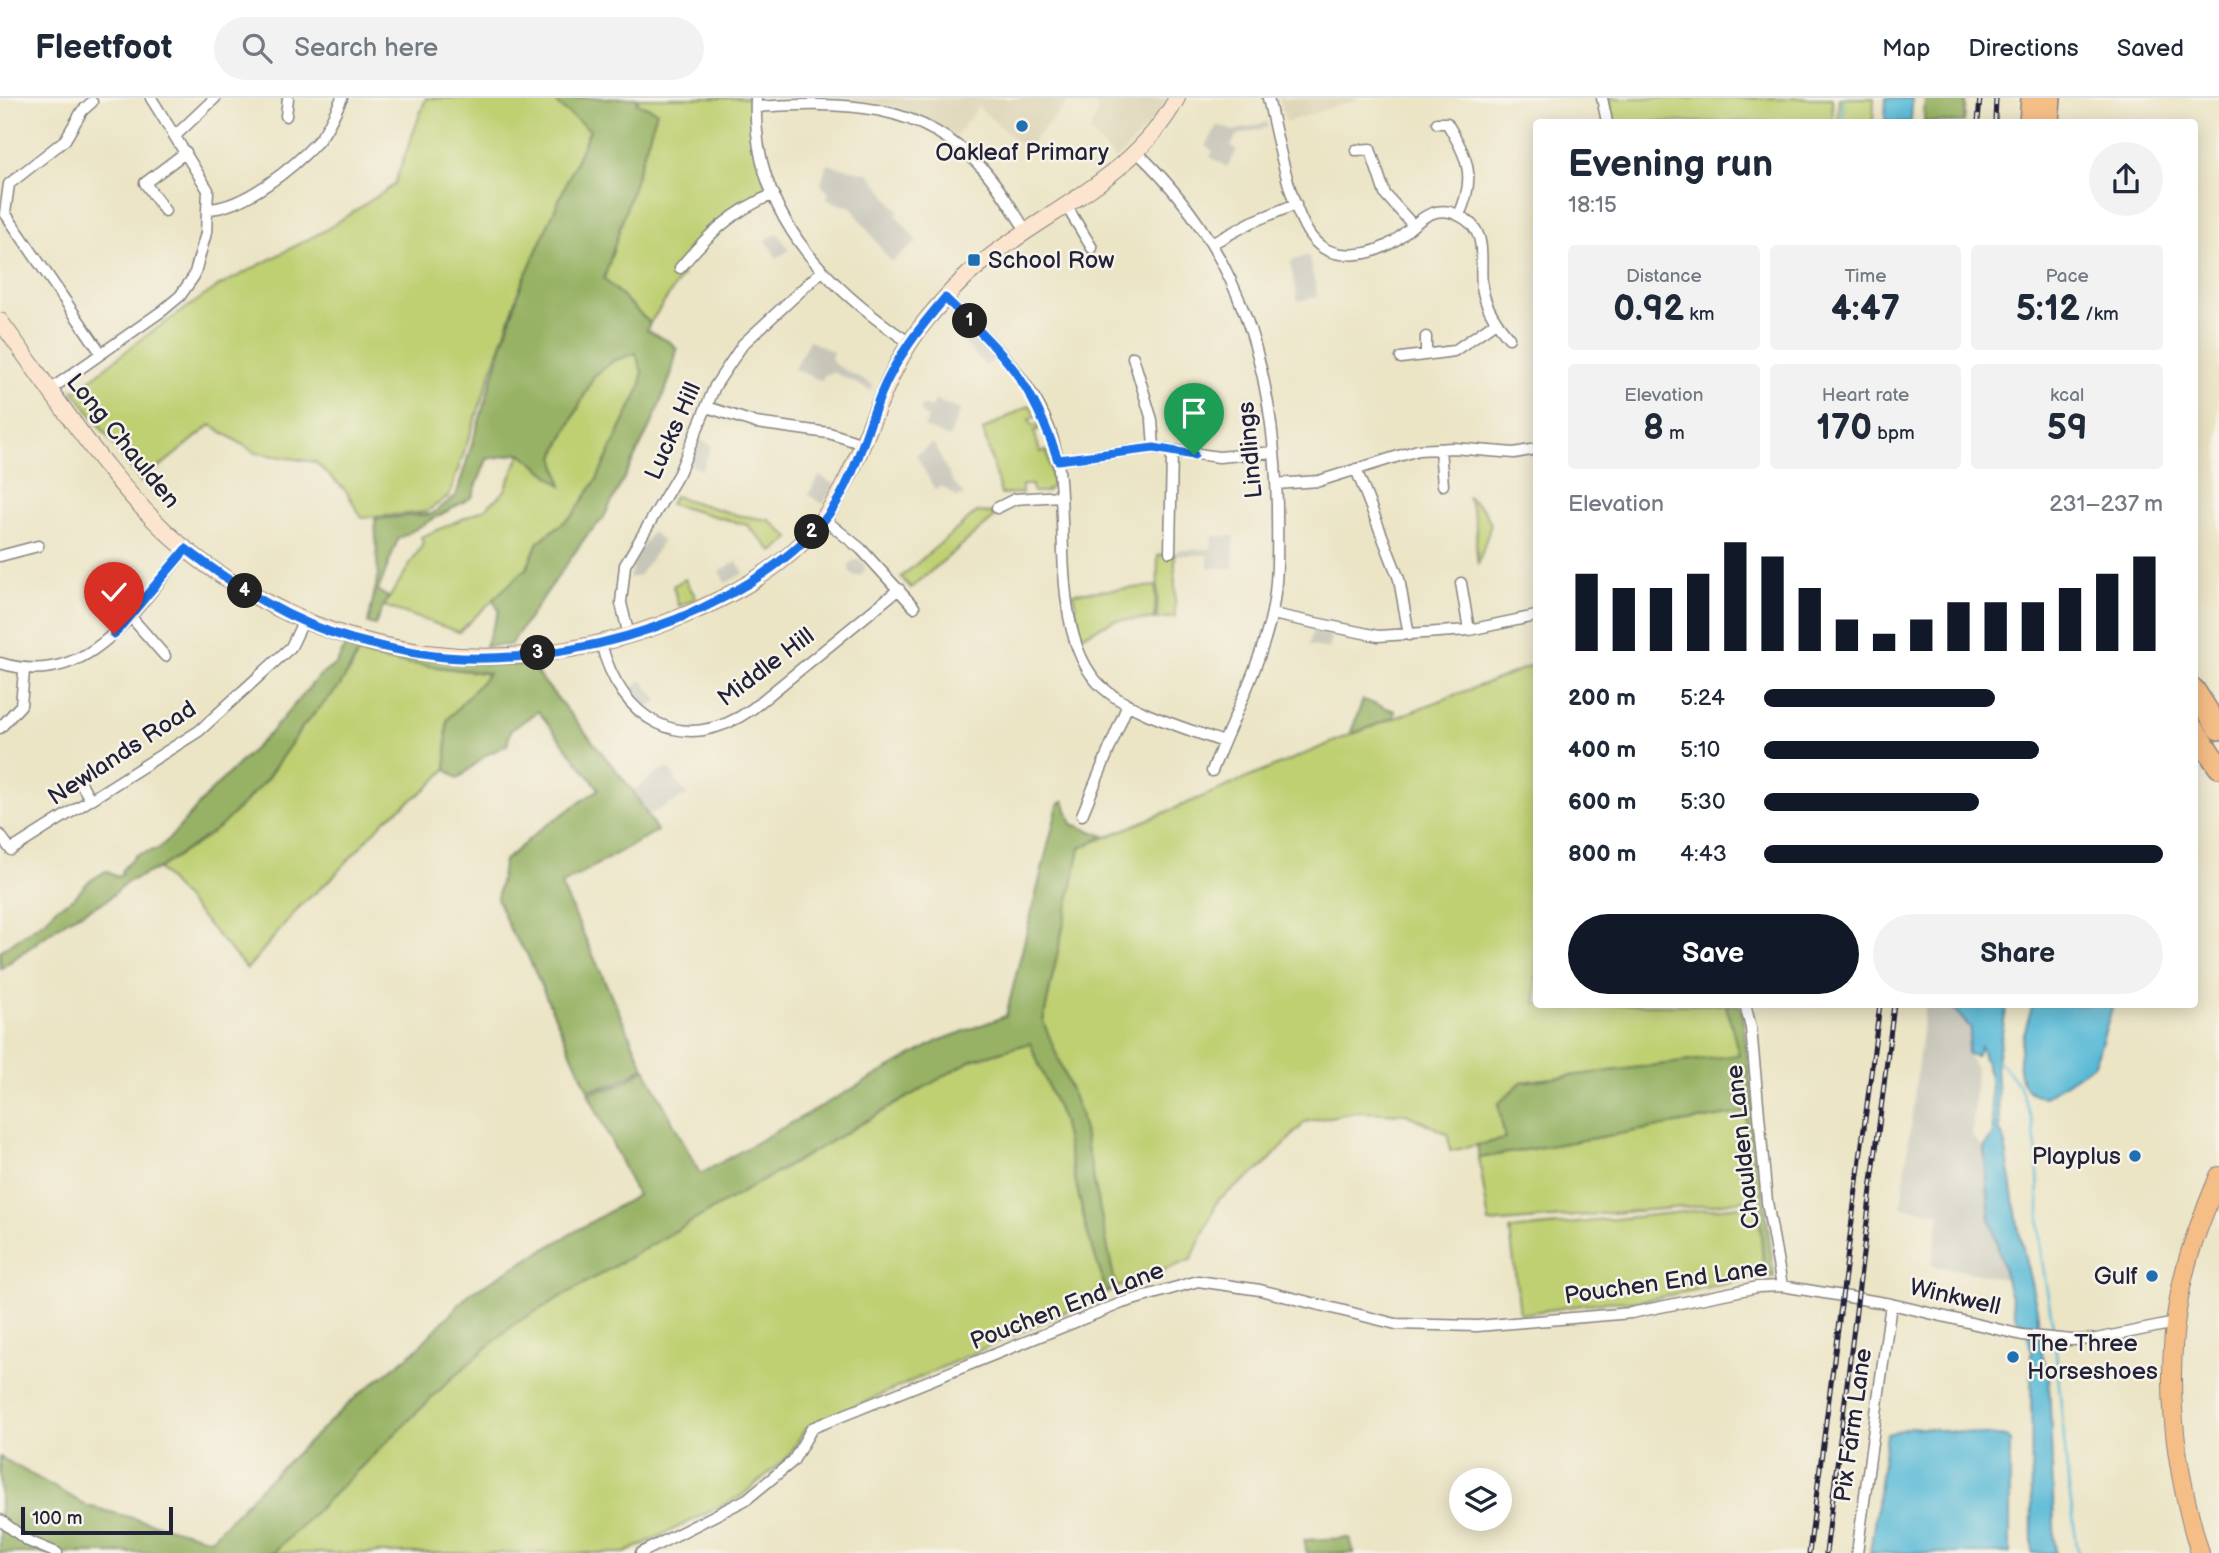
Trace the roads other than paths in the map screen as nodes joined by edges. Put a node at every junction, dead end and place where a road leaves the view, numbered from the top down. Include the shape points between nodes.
1 (151, 98) edge
2 (216, 98) edge
3 (288, 98) edge
4 (342, 98) edge
5 (1177, 98) edge
6 (1268, 98) edge
7 (1602, 98) edge
8 (2032, 98) edge
9 (2049, 98) edge
10 (94, 99) edge
11 (756, 103) edge
12 (286, 116) dead end
13 (1606, 119) edge
14 (2030, 119) edge
15 (2048, 119) edge
16 (1437, 123) dead end
17 (176, 135) junction
18 (1356, 150) dead end
19 (186, 152) junction
20 (1137, 152) junction
21 (774, 194) junction
22 (1296, 204) junction
23 (1067, 207) junction
24 (208, 209) junction
25 (165, 211) dead end
26 (1459, 215) junction
27 (1412, 224) junction
28 (1027, 232) junction
29 (1213, 243) junction
30 (1092, 248) dead end
31 (680, 268) dead end
32 (821, 272) junction
33 (945, 298) junction
34 (0, 321) edge
35 (1496, 322) junction
36 (1426, 337) dead end
37 (1509, 338) dead end
38 (910, 343) junction
39 (100, 353) junction
40 (1426, 355) junction
41 (1133, 357) dead end
42 (1401, 358) dead end
43 (51, 389) junction
44 (707, 407) junction
45 (863, 444) junction
46 (1154, 448) junction
47 (1440, 449) junction
48 (1533, 450) edge
49 (1274, 452) junction
50 (1172, 453) junction
51 (1058, 460) junction
52 (1356, 469) junction
53 (1276, 484) junction
54 (1443, 485) dead end
55 (1060, 496) junction
56 (997, 509) dead end
57 (824, 519) junction
58 (38, 546) dead end
59 (186, 549) junction
60 (1170, 552) dead end
61 (0, 556) edge
62 (1461, 583) dead end
63 (899, 589) junction
64 (914, 607) dead end
65 (1272, 614) junction
66 (130, 616) junction
67 (1533, 617) edge
68 (304, 620) junction
69 (1469, 630) junction
70 (1409, 635) junction
71 (629, 636) junction
72 (601, 643) junction
73 (165, 656) dead end
74 (0, 663) edge
75 (24, 671) junction
76 (2198, 696) edge
77 (1128, 704) junction
78 (0, 728) edge
79 (2219, 729) edge
80 (2198, 736) edge
81 (1223, 742) junction
82 (2219, 767) edge
83 (1212, 771) dead end
84 (78, 778) dead end
85 (90, 799) junction
86 (1082, 815) dead end
87 (0, 835) edge
88 (1746, 1008) edge
89 (2219, 1176) edge
90 (1782, 1286) junction
91 (1891, 1304) junction
92 (2175, 1323) junction
93 (0, 1520) edge
94 (57, 1553) edge
95 (641, 1553) edge
96 (1857, 1553) edge
97 (2200, 1553) edge

1 - 17 street
2 - 17 street
3 - 12 street
4 - 24 street via 319,140 275,178 225,208
5 - 20 street, Long Chaulden
6 - 22 street
7 - 13 street
8 - 14 highway
9 - 15 highway
10 - 39 street via 65,140 9,184 5,213
11 - 21 street via 761,150
11 - 28 street via 856,105 923,124 984,170
16 - 26 street via 1447,123 1464,151 1470,175
17 - 19 street
18 - 27 street via 1370,149 1385,194
19 - 24 street via 208,190
19 - 25 street via 145,183
20 - 23 street, Long Chaulden
20 - 29 street, Lindlings via 1182,200
21 - 31 street via 714,229
21 - 32 street via 797,239
22 - 27 street via 1312,239 1339,254 1382,247
22 - 29 street
23 - 28 street, Long Chaulden
23 - 30 street
24 - 39 street via 194,276 187,286 162,312
26 - 27 street via 1430,213
26 - 35 street via 1480,238 1483,294
28 - 33 street, Long Chaulden via 981,263
29 - 49 street, Lindlings via 1255,338
32 - 38 street via 844,295
32 - 44 street, Lucks Hill via 743,344
33 - 38 street, Long Chaulden
33 - 51 street via 1023,379
34 - 43 street, Long Chaulden
35 - 37 street
35 - 40 street via 1454,351
36 - 40 street
38 - 45 street, Long Chaulden via 882,392
39 - 43 street
40 - 42 street
41 - 46 street via 1152,420
43 - 59 street, Long Chaulden via 127,490
44 - 45 street via 756,423 829,433
44 - 71 street, Lucks Hill via 668,494 625,565 621,603
45 - 57 street, Long Chaulden via 844,490
46 - 50 street
46 - 51 street
47 - 48 street via 1514,453
47 - 52 street via 1400,454
47 - 54 street
49 - 50 street via 1219,457
49 - 53 street, Lindlings
50 - 60 street
51 - 55 street
52 - 53 street via 1319,481
52 - 70 street via 1399,579
53 - 65 street, Lindlings via 1278,556
55 - 56 street via 1015,499
55 - 77 street via 1070,618 1080,655 1101,686
57 - 63 street
57 - 71 street, Long Chaulden via 800,546 754,579 712,603
58 - 61 street
59 - 66 street
59 - 68 street, Long Chaulden via 241,589
62 - 69 street
63 - 64 street
63 - 72 street, Middle Hill via 752,709 712,729 665,725 634,708 614,683
65 - 70 street via 1378,636
65 - 81 street, Lindlings
66 - 73 street
66 - 75 street via 95,652 50,668
67 - 69 street
68 - 72 street, Long Chaulden via 367,643 447,657 522,655
68 - 85 street, Newlands Road via 291,647 198,732
69 - 70 street
71 - 72 street, Long Chaulden
74 - 75 street
75 - 78 street via 21,705
76 - 79 highway
77 - 81 street
77 - 86 street
80 - 82 highway
81 - 83 street, Lindlings
84 - 85 street
85 - 87 street, Newlands Road via 11,850
88 - 90 street, Chaulden Lane via 1767,1202
89 - 92 main road via 2198,1229
90 - 91 street, Pouchen End Lane
90 - 95 street, Pouchen End Lane via 1630,1313 1477,1326 1396,1324 1260,1290 1198,1281 1122,1303 812,1428 793,1461 747,1499
91 - 92 street, Winkwell via 2022,1335 2061,1338 2096,1339
91 - 96 street, Pix Farm Lane
92 - 97 main road via 2178,1459
93 - 94 street via 28,1541

